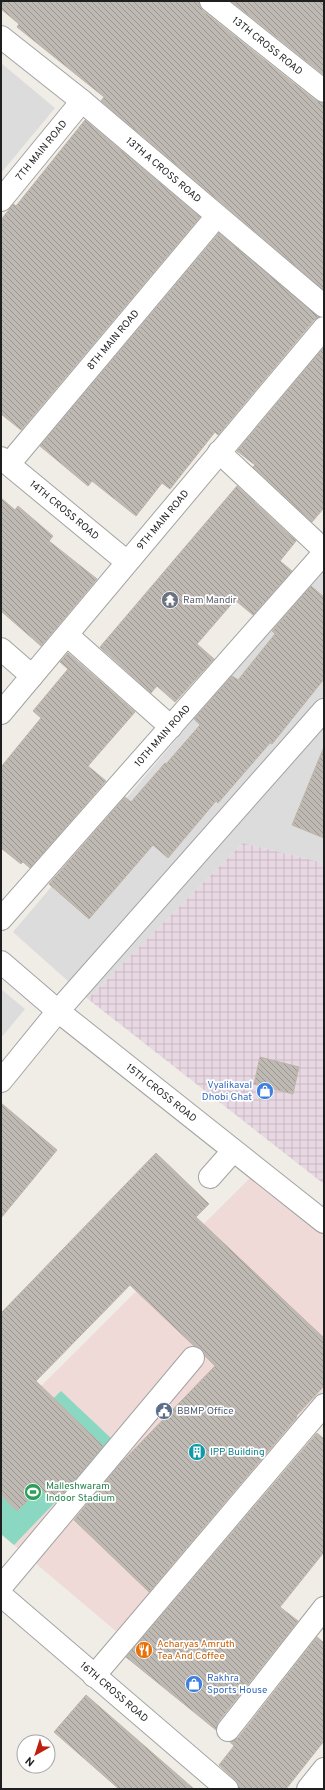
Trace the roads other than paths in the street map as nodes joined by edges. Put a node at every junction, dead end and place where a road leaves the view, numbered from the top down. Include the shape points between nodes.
1 (211, 1) edge
2 (1, 37) edge
3 (324, 91) edge
4 (82, 102) junction
5 (1, 200) edge
6 (217, 216) junction
7 (324, 306) edge
8 (324, 328) edge
9 (219, 452) junction
10 (5, 461) edge
11 (324, 551) edge
12 (127, 562) junction
13 (67, 635) junction
14 (1, 649) edge
15 (32, 676) junction
16 (324, 710) edge
17 (1, 713) edge
18 (171, 727) junction
19 (1, 919) edge
20 (1, 962) edge
21 (58, 1011) junction
22 (1, 1081) edge
23 (233, 1150) junction
24 (210, 1176) dead end
25 (324, 1222) edge
26 (193, 1358) dead end
27 (324, 1405) edge
28 (1, 1587) edge
29 (1, 1595) edge
30 (324, 1608) edge
31 (94, 1676) junction
32 (228, 1730) dead end
33 (324, 1769) edge
34 (226, 1789) edge
35 (308, 1789) edge

1 - 3 street, 13TH CROSS ROAD
2 - 4 street, 13TH A CROSS ROAD
4 - 5 street, 7TH MAIN ROAD
4 - 6 street, 13TH A CROSS ROAD
6 - 7 street, 13TH A CROSS ROAD
6 - 10 street, 8TH MAIN ROAD
8 - 9 street, 9TH MAIN ROAD
9 - 11 street
9 - 12 street, 9TH MAIN ROAD
10 - 12 street, 14TH CROSS ROAD
11 - 18 street, 10TH MAIN ROAD
12 - 13 street, 9TH MAIN ROAD
13 - 15 street, 9TH MAIN ROAD
13 - 18 street
14 - 15 street
15 - 17 street, 9TH MAIN ROAD
16 - 21 street
18 - 19 street, 10TH MAIN ROAD
20 - 21 street, 15TH CROSS ROAD
21 - 22 street
21 - 23 street, 15TH CROSS ROAD
23 - 24 street
23 - 25 street, 15TH CROSS ROAD
26 - 28 street
27 - 31 street
29 - 31 street, 16TH CROSS ROAD
30 - 32 street
31 - 34 street, 16TH CROSS ROAD
33 - 35 street

